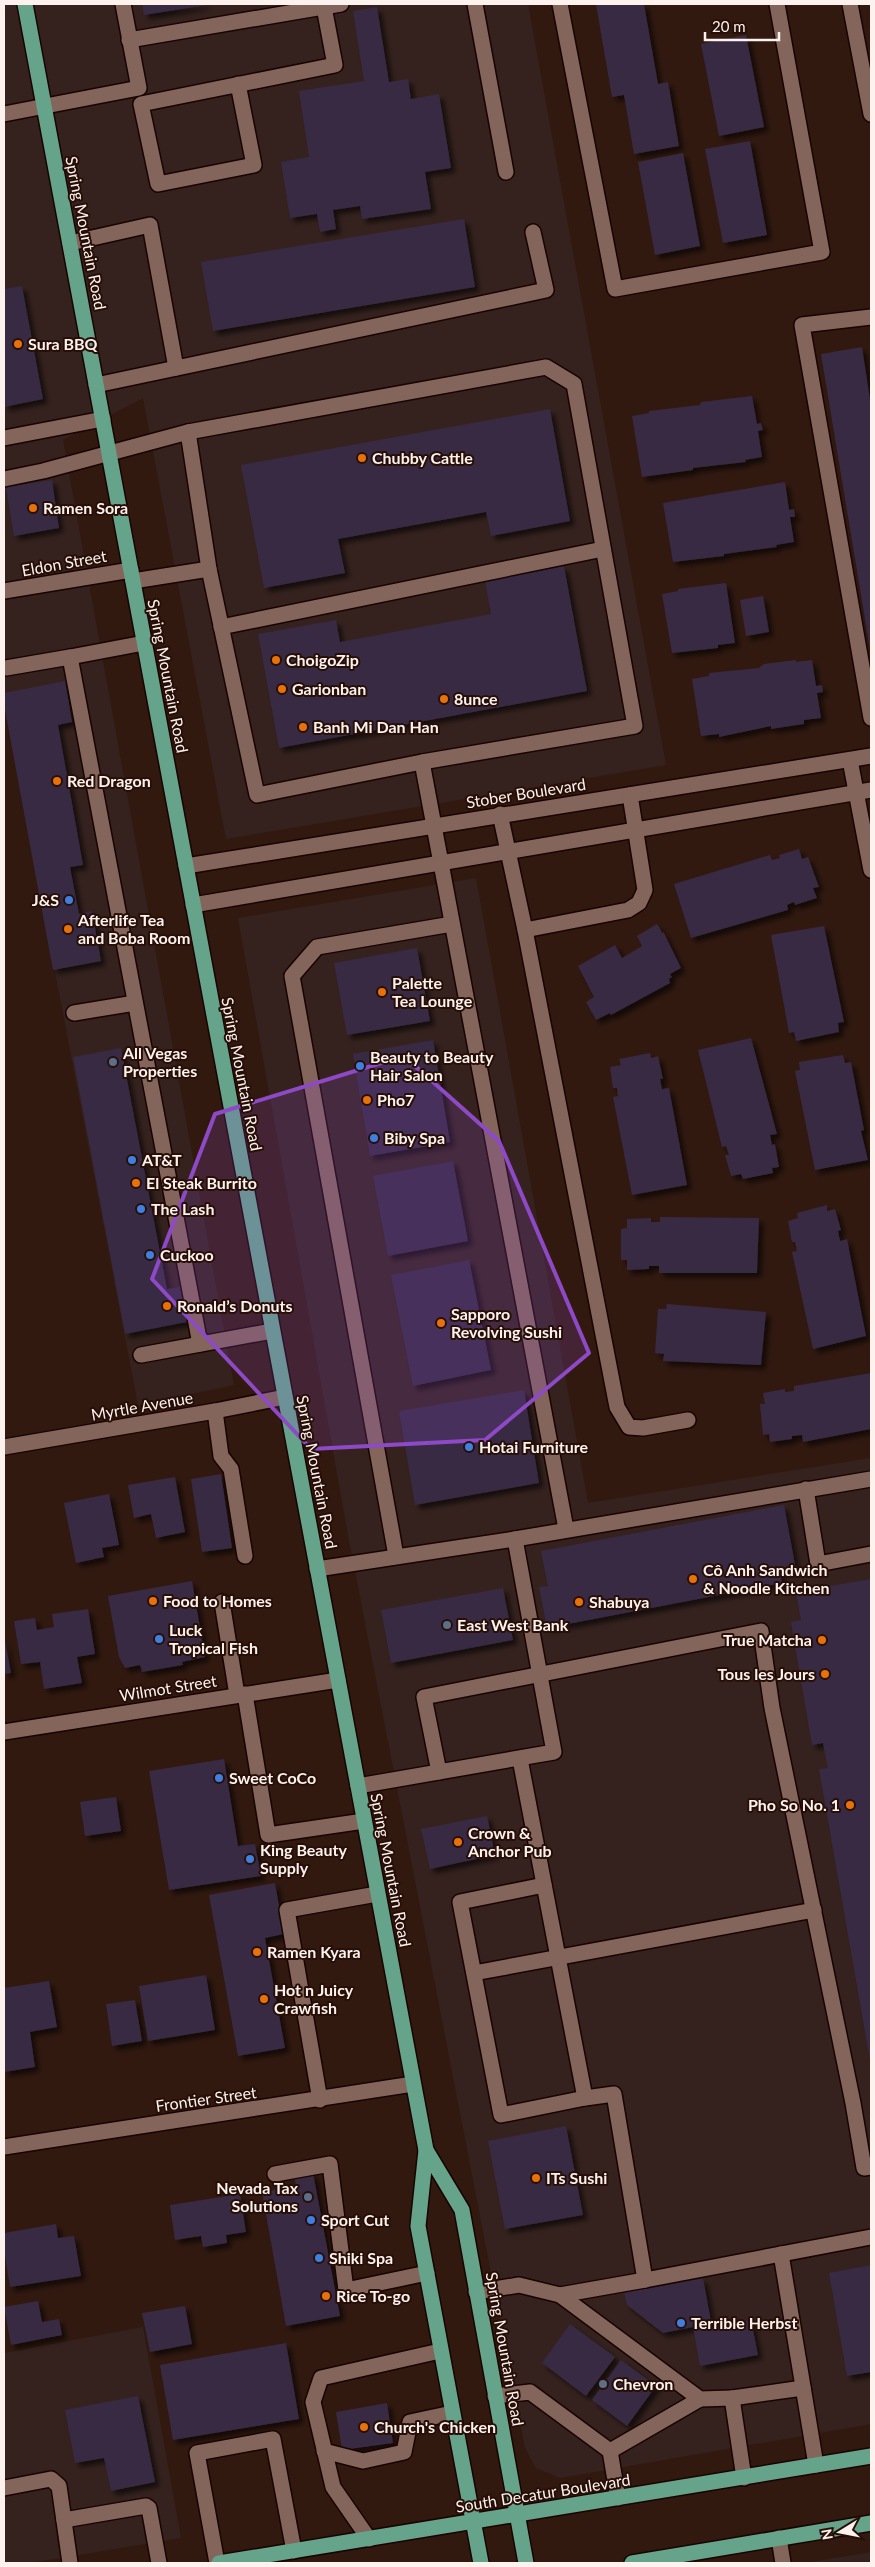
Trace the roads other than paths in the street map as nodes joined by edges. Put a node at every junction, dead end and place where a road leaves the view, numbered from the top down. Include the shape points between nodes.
1 (25, 4) edge
2 (124, 4) edge
3 (341, 4) edge
4 (475, 4) edge
5 (560, 4) edge
6 (776, 4) edge
7 (850, 4) edge
8 (324, 7) junction
9 (130, 40) junction
10 (238, 84) junction
11 (139, 88) junction
12 (142, 104) junction
13 (44, 107) junction
14 (4, 114) edge
15 (871, 114) edge
16 (506, 172) dead end
17 (533, 232) dead end
18 (70, 243) junction
19 (871, 317) edge
20 (176, 368) junction
21 (96, 385) junction
22 (103, 419) junction
23 (188, 432) junction
24 (4, 438) edge
25 (109, 452) junction
26 (4, 479) edge
27 (603, 549) junction
28 (210, 569) junction
29 (132, 576) junction
30 (4, 592) edge
31 (221, 627) junction
32 (144, 643) junction
33 (70, 657) junction
34 (6, 668) dead end
35 (871, 718) edge
36 (871, 756) edge
37 (850, 760) junction
38 (422, 762) junction
39 (864, 792) edge
40 (630, 795) junction
41 (500, 814) junction
42 (434, 825) junction
43 (635, 832) junction
44 (508, 851) junction
45 (442, 861) junction
46 (186, 866) junction
47 (871, 870) edge
48 (193, 905) junction
49 (452, 924) junction
50 (525, 930) junction
51 (135, 1003) junction
52 (74, 1013) dead end
53 (272, 1331) junction
54 (200, 1344) junction
55 (141, 1355) dead end
56 (285, 1397) junction
57 (215, 1412) junction
58 (688, 1420) dead end
59 (4, 1447) edge
60 (871, 1479) edge
61 (806, 1490) junction
62 (566, 1530) junction
63 (515, 1539) junction
64 (871, 1554) edge
65 (245, 1556) dead end
66 (396, 1556) junction
67 (317, 1569) junction
68 (222, 1602) dead end
69 (540, 1675) junction
70 (338, 1680) junction
71 (241, 1695) junction
72 (4, 1732) edge
73 (520, 1759) junction
74 (439, 1772) junction
75 (358, 1786) junction
76 (364, 1821) junction
77 (544, 1885) junction
78 (378, 1894) junction
79 (814, 1910) junction
80 (558, 1957) junction
81 (474, 1973) junction
82 (413, 2084) junction
83 (584, 2098) junction
84 (320, 2100) junction
85 (4, 2147) edge
86 (426, 2150) junction
87 (871, 2167) edge
88 (275, 2174) dead end
89 (871, 2237) edge
90 (781, 2254) junction
91 (427, 2273) junction
92 (645, 2280) junction
93 (476, 2292) junction
94 (560, 2295) junction
95 (440, 2351) junction
96 (803, 2388) junction
97 (495, 2396) junction
98 (732, 2398) junction
99 (700, 2399) junction
100 (452, 2413) junction
101 (324, 2451) junction
102 (610, 2451) junction
103 (871, 2456) edge
104 (816, 2466) junction
105 (744, 2478) junction
106 (4, 2488) edge
107 (618, 2498) junction
108 (517, 2515) junction
109 (64, 2520) junction
110 (473, 2522) junction
111 (871, 2523) edge
112 (779, 2538) junction
113 (368, 2539) junction
114 (294, 2551) junction
115 (668, 2560) edge
116 (70, 2563) edge
117 (159, 2563) edge
118 (218, 2563) edge
119 (481, 2563) edge
120 (526, 2563) edge
121 (632, 2563) edge
122 (783, 2563) edge

1 - 13 main road, Spring Mountain Road
2 - 9 street
3 - 8 street
4 - 16 street
5 - 6 street via 616,289 822,252
7 - 15 street
8 - 9 street
8 - 10 street via 335,65
9 - 11 street
10 - 12 street
10 - 12 street via 254,165 158,184
11 - 12 street
11 - 13 street
13 - 14 street
13 - 18 main road, Spring Mountain Road
17 - 20 street via 546,290
18 - 20 street via 150,225
18 - 21 main road, Spring Mountain Road
19 - 35 street via 802,325
20 - 21 street
21 - 22 main road, Spring Mountain Road
22 - 24 street
22 - 25 main road, Spring Mountain Road
23 - 25 street
23 - 27 street via 546,367 574,384
23 - 28 street
25 - 26 street
25 - 29 main road, Spring Mountain Road
27 - 31 street
27 - 38 street via 635,726
28 - 29 street, Eldon Street
28 - 31 street
29 - 30 street, Eldon Street
29 - 32 main road, Spring Mountain Road
31 - 38 street via 257,795
32 - 33 street
32 - 46 main road, Spring Mountain Road
33 - 34 street
33 - 51 street
36 - 37 street, Stober Boulevard
37 - 39 street
37 - 40 street, Stober Boulevard
38 - 42 street
39 - 43 street
39 - 47 street
40 - 41 street, Stober Boulevard
40 - 43 street
41 - 42 street, Stober Boulevard
41 - 44 street
42 - 45 street
42 - 46 street, Stober Boulevard
43 - 44 street
43 - 50 street via 645,890 639,903 628,910
44 - 45 street
44 - 50 street
45 - 48 street
45 - 49 street
46 - 48 main road, Spring Mountain Road
48 - 53 main road, Spring Mountain Road
49 - 62 street
49 - 66 street via 317,947 292,976
50 - 58 street via 617,1407 629,1427 643,1428
51 - 52 street
51 - 54 street
53 - 54 street
53 - 56 main road, Spring Mountain Road
54 - 55 street
56 - 57 street, Myrtle Avenue
56 - 67 main road, Spring Mountain Road
57 - 59 street, Myrtle Avenue
57 - 65 street via 221,1456 231,1469
60 - 61 street
61 - 62 street
61 - 64 street via 818,1564
62 - 63 street
63 - 66 street
63 - 69 street
66 - 67 street
67 - 70 main road, Spring Mountain Road
68 - 71 street
69 - 73 street via 554,1752
69 - 74 street via 424,1697
69 - 79 street via 761,1631 772,1708
70 - 71 street, Wilmot Street
70 - 75 main road, Spring Mountain Road
71 - 72 street, Wilmot Street
71 - 76 street via 268,1835
73 - 74 street
73 - 77 street
74 - 75 street
75 - 76 main road, Spring Mountain Road
76 - 78 main road, Spring Mountain Road
77 - 80 street
77 - 81 street via 460,1902
78 - 82 main road, Spring Mountain Road
78 - 84 street via 287,1910
79 - 80 street
79 - 87 street via 854,2103 864,2168
80 - 81 street
80 - 83 street
81 - 83 street via 502,2115
82 - 84 street, Frontier Street
82 - 86 main road, Spring Mountain Road
83 - 92 street via 614,2094
84 - 85 street, Frontier Street
86 - 91 main road, Spring Mountain Road via 418,2226
86 - 93 main road, Spring Mountain Road via 462,2210
88 - 91 street via 330,2164 346,2290
89 - 90 street
90 - 92 street
90 - 96 street
91 - 95 main road, Spring Mountain Road
92 - 94 street
93 - 94 street via 519,2284
93 - 97 main road, Spring Mountain Road
94 - 99 street
95 - 100 main road, Spring Mountain Road
95 - 101 street via 322,2378 313,2402
96 - 98 street
96 - 104 street
97 - 102 street via 530,2392
97 - 108 main road, Spring Mountain Road
98 - 99 street
98 - 105 street
99 - 102 street
100 - 101 street via 410,2422 404,2452 363,2460
100 - 110 main road, Spring Mountain Road
101 - 113 street via 333,2487
102 - 107 street
103 - 104 main road, South Decatur Boulevard
104 - 105 main road, South Decatur Boulevard
105 - 107 main road, South Decatur Boulevard
106 - 109 street via 51,2479 59,2486
107 - 108 main road, South Decatur Boulevard
108 - 110 main road, South Decatur Boulevard
108 - 120 main road, Spring Mountain Road
109 - 116 street
109 - 117 street via 146,2506 150,2508
110 - 113 main road, South Decatur Boulevard
110 - 119 main road, Spring Mountain Road
111 - 112 main road
112 - 115 main road
112 - 122 street
113 - 114 main road, South Decatur Boulevard
114 - 118 main road, South Decatur Boulevard
114 - 118 street via 273,2439 197,2453
115 - 121 main road

